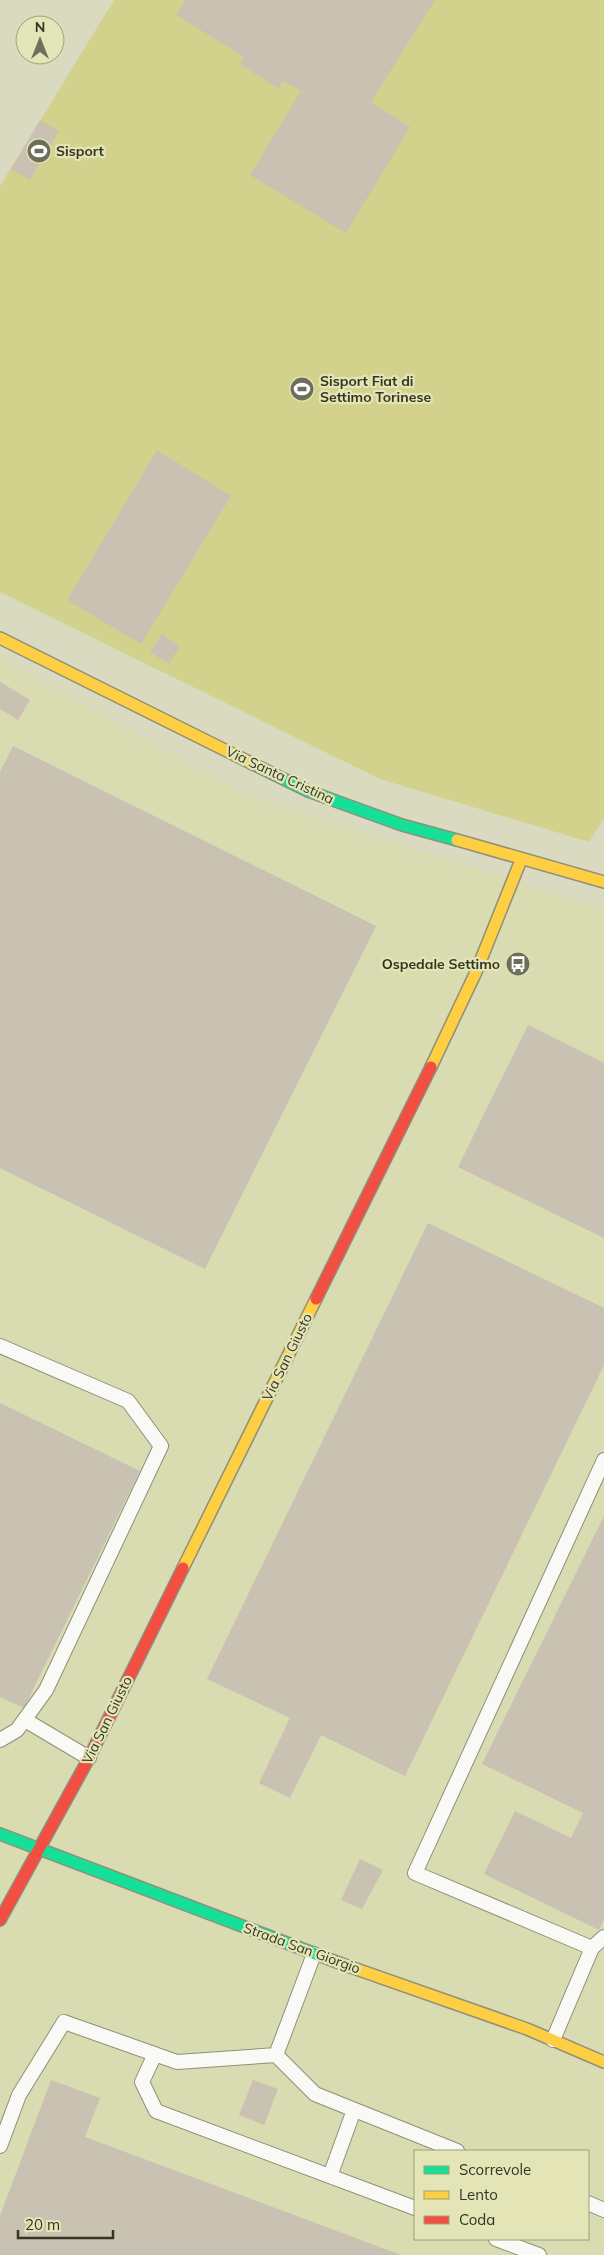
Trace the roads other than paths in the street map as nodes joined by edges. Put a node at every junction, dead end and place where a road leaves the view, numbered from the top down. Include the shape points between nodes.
1 (0, 638) edge
2 (521, 860) junction
3 (604, 882) edge
4 (0, 1346) edge
5 (604, 1460) edge
6 (25, 1720) junction
7 (0, 1740) edge
8 (89, 1758) junction
9 (0, 1834) edge
10 (39, 1849) junction
11 (0, 1920) edge
12 (604, 1937) edge
13 (592, 1948) junction
14 (314, 1954) junction
15 (553, 2040) junction
16 (155, 2054) junction
17 (276, 2055) junction
18 (604, 2062) edge
19 (354, 2110) junction
20 (0, 2146) edge
21 (454, 2150) edge
22 (330, 2176) junction
23 (589, 2203) edge
24 (414, 2208) edge
25 (604, 2210) edge
26 (499, 2240) edge
27 (539, 2255) edge

1 - 2 street, Via Santa Cristina via 308,791 402,825
2 - 3 street, Via Santa Cristina
2 - 8 street, Via San Giusto via 476,972 427,1075
4 - 6 lane via 128,1401 161,1446 46,1690
5 - 13 lane via 415,1872
6 - 7 lane via 17,1730
6 - 8 lane
8 - 10 street, Via San Giusto
9 - 10 street, Strada San Giorgio
10 - 11 street, Via San Giusto
10 - 14 street, Strada San Giorgio
12 - 13 lane
13 - 15 lane
14 - 15 street, Strada San Giorgio
14 - 17 lane
15 - 18 street, Strada San Giorgio
16 - 17 lane via 177,2062
16 - 20 lane via 64,2022 19,2095
16 - 22 lane via 142,2082 156,2111
17 - 19 lane via 315,2094
19 - 21 lane
19 - 22 lane
22 - 24 lane
23 - 25 lane
26 - 27 lane

